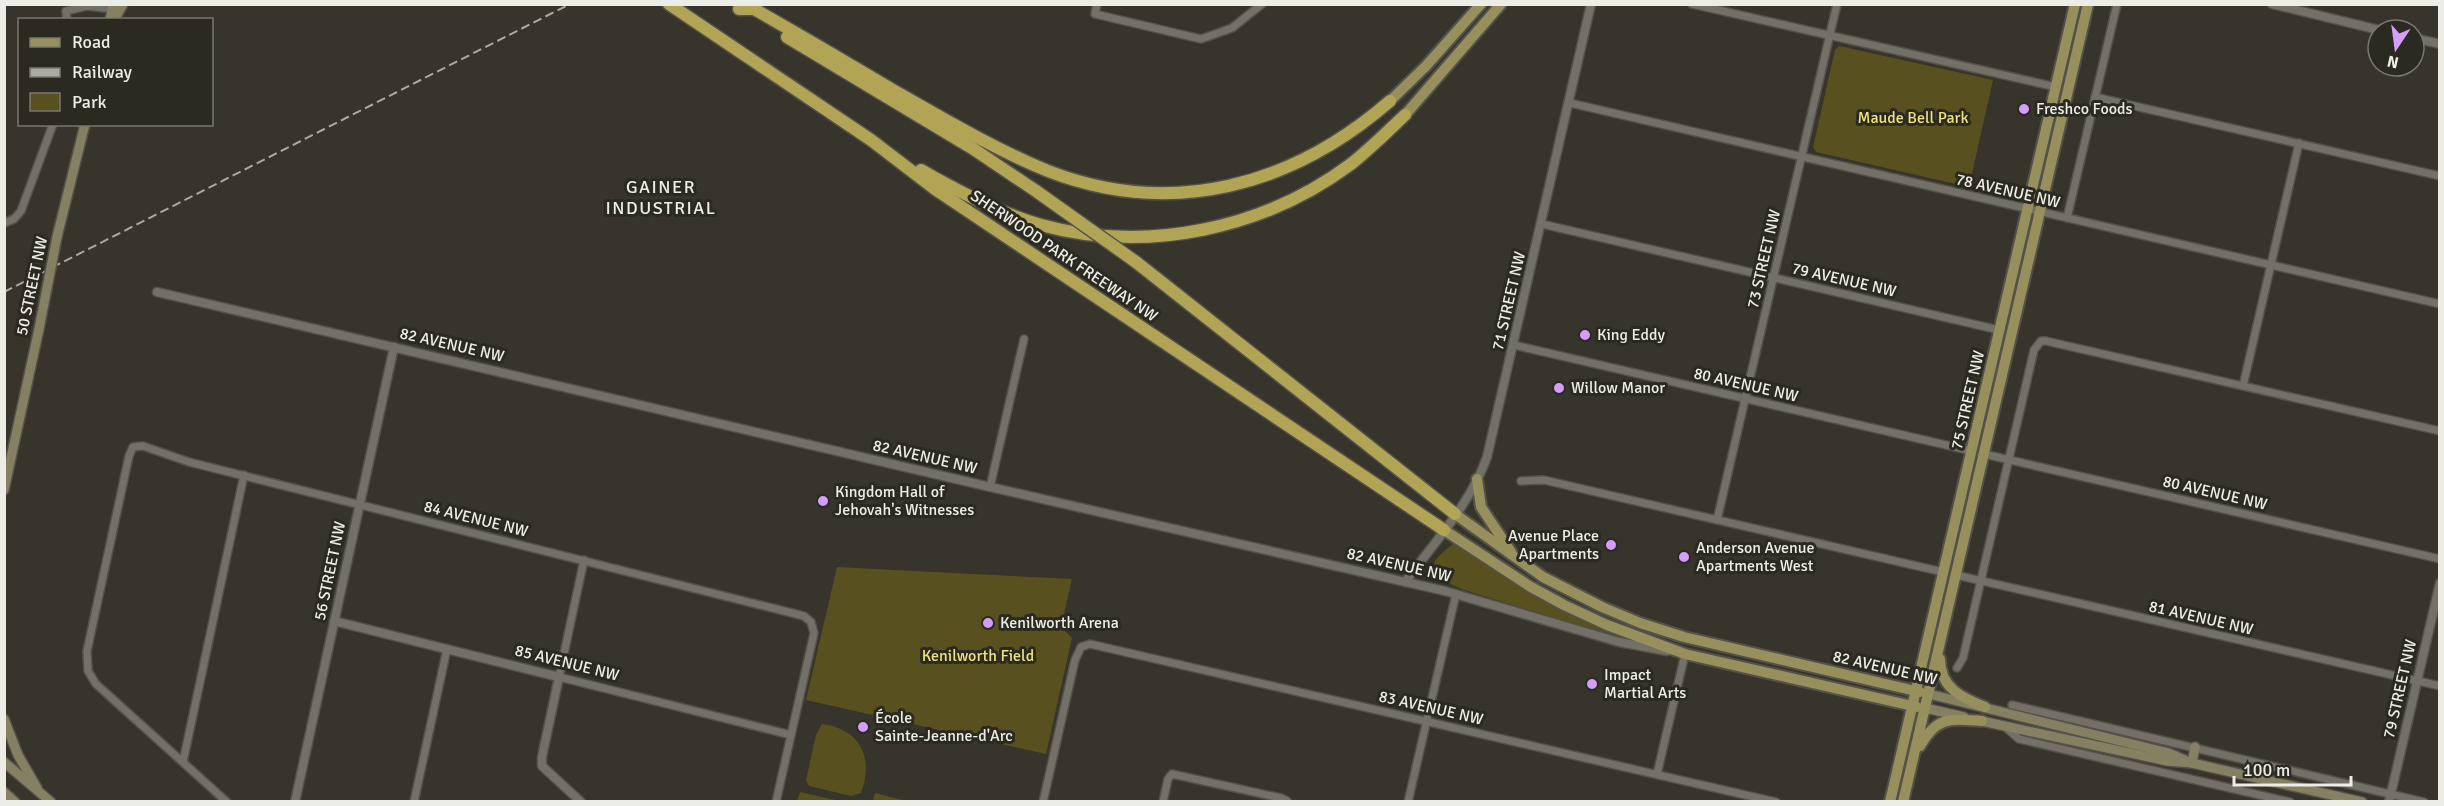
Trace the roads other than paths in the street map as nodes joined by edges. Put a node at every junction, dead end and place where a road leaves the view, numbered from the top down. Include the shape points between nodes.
1 (669, 4) edge
2 (1097, 4) edge
3 (1262, 4) edge
4 (1481, 4) edge
5 (1501, 4) edge
6 (1591, 4) edge
7 (1692, 4) edge
8 (1837, 4) edge
9 (2075, 4) edge
10 (2088, 4) edge
11 (2117, 4) edge
12 (2272, 4) edge
13 (117, 7) edge
14 (735, 7) edge
15 (68, 18) edge
16 (2366, 27) edge
17 (1830, 36) junction
18 (2056, 87) junction
19 (2095, 97) junction
20 (1390, 101) joint
21 (1570, 103) junction
22 (1405, 115) joint
23 (52, 126) edge
24 (85, 126) edge
25 (871, 140) junction
26 (2299, 143) junction
27 (1802, 157) junction
28 (2439, 176) edge
29 (2028, 209) junction
30 (2040, 212) junction
31 (2067, 218) junction
32 (4, 223) edge
33 (1542, 224) junction
34 (2270, 265) junction
35 (1774, 278) junction
36 (157, 292) dead end
37 (2439, 304) edge
38 (1999, 330) junction
39 (1024, 339) dead end
40 (1514, 345) junction
41 (394, 347) junction
42 (2243, 386) junction
43 (1746, 399) junction
44 (2439, 431) edge
45 (1972, 451) junction
46 (1984, 454) junction
47 (2009, 459) junction
48 (244, 475) junction
49 (1477, 479) junction
50 (1521, 481) dead end
51 (990, 488) junction
52 (4, 490) edge
53 (360, 504) junction
54 (1455, 514) junction
55 (1717, 520) junction
56 (1444, 530) junction
57 (2439, 559) edge
58 (584, 560) junction
59 (1516, 560) junction
60 (1944, 572) junction
61 (1956, 575) junction
62 (1981, 581) junction
63 (1405, 582) junction
64 (2439, 583) edge
65 (1456, 594) junction
66 (334, 621) junction
67 (1942, 636) junction
68 (447, 649) junction
69 (1685, 654) junction
70 (1957, 668) dead end
71 (559, 677) junction
72 (2416, 681) junction
73 (2439, 686) edge
74 (1915, 691) junction
75 (1929, 694) junction
76 (2013, 705) dead end
77 (1912, 706) junction
78 (1985, 707) junction
79 (1925, 708) junction
80 (4, 719) edge
81 (1427, 721) junction
82 (1982, 721) junction
83 (2004, 726) junction
84 (791, 735) junction
85 (2195, 747) junction
86 (1913, 760) junction
87 (4, 762) edge
88 (183, 762) junction
89 (2192, 762) junction
90 (1657, 774) junction
91 (37, 788) junction
92 (4, 792) edge
93 (2335, 795) junction
94 (2390, 798) edge
95 (15, 801) edge
96 (51, 801) edge
97 (227, 801) edge
98 (294, 801) edge
99 (414, 801) edge
100 (582, 801) edge
101 (776, 801) edge
102 (1043, 801) edge
103 (1163, 801) edge
104 (1287, 801) edge
105 (1408, 801) edge
106 (1776, 801) edge
107 (1890, 801) edge
108 (1903, 801) edge
109 (2290, 801) edge
110 (2325, 801) edge
111 (2362, 801) edge
112 (2424, 801) edge

1 - 25 highway, SHERWOOD PARK FREEWAY NW
2 - 3 street via 1095,14 1201,39 1225,32
4 - 20 main road
5 - 22 main road
6 - 21 street, 71 STREET NW
7 - 17 street
8 - 17 street, 73 STREET NW
9 - 18 main road, 75 STREET NW
10 - 30 main road, 75 STREET NW
11 - 19 street
12 - 16 street
13 - 15 street via 87,6 66,11
14 - 20 highway via 754,9 1007,152 1049,171 1115,189 1196,192 1272,173 1354,131
14 - 54 highway, SHERWOOD PARK FREEWAY NW, bridge via 972,148 1036,191 1136,262
17 - 18 street
17 - 27 street, 73 STREET NW
18 - 29 main road, 75 STREET NW
19 - 26 street
19 - 31 street
21 - 27 street, 78 AVENUE NW
21 - 33 street, 71 STREET NW
22 - 25 highway via 1350,165 1295,198 1216,228 1135,237 1076,233 1040,224 973,198
23 - 32 street via 21,211
24 - 52 main road, 50 STREET NW, bridge
25 - 56 highway, SHERWOOD PARK FREEWAY NW via 935,189
26 - 28 street
26 - 34 street
27 - 29 street, 78 AVENUE NW
27 - 35 street, 73 STREET NW
29 - 30 street, 78 AVENUE NW
29 - 38 main road, 75 STREET NW
30 - 31 street, 78 AVENUE NW
30 - 46 main road, 75 STREET NW
31 - 34 street, 78 AVENUE NW
33 - 35 street, 79 AVENUE NW
33 - 40 street, 71 STREET NW
34 - 37 street, 78 AVENUE NW
34 - 42 street
35 - 38 street, 79 AVENUE NW
35 - 43 street, 73 STREET NW
36 - 41 street, 82 AVENUE NW
38 - 45 main road, 75 STREET NW
39 - 51 street
40 - 43 street, 80 AVENUE NW
40 - 49 street, 71 STREET NW via 1491,442
41 - 51 street, 82 AVENUE NW
41 - 53 street, 56 STREET NW
42 - 44 street
42 - 47 street via 2046,341 2039,343 2034,350
43 - 45 street, 80 AVENUE NW
43 - 55 street, 73 STREET NW
45 - 60 main road, 75 STREET NW
46 - 47 street, 80 AVENUE NW
46 - 61 main road, 75 STREET NW
47 - 57 street, 80 AVENUE NW
47 - 62 street
48 - 53 street, 84 AVENUE NW
48 - 88 street
48 - 88 street, 84 AVENUE NW via 143,446 133,447 87,651 88,671 96,684
49 - 54 street, 71 STREET NW
49 - 59 main road via 1481,507
50 - 55 street via 1544,480
51 - 63 street, 82 AVENUE NW
53 - 58 street, 84 AVENUE NW
53 - 66 street, 56 STREET NW
54 - 56 street, 71 STREET NW
54 - 59 main road, 82 AVENUE NW
55 - 60 street
56 - 63 street, 71 STREET NW
56 - 69 main road, 82 AVENUE NW via 1564,605
58 - 71 street
58 - 84 street, 84 AVENUE NW via 804,616 814,633
59 - 74 main road, 82 AVENUE NW via 1602,608 1660,630
60 - 74 main road, 75 STREET NW
61 - 62 street, 81 AVENUE NW
61 - 67 main road, 75 STREET NW
62 - 70 street via 1964,658
62 - 72 street, 81 AVENUE NW
63 - 65 street, 82 AVENUE NW
64 - 72 street, 79 STREET NW
65 - 69 street, 82 AVENUE NW via 1619,642
65 - 81 street
66 - 68 street, 85 AVENUE NW
66 - 98 street, 56 STREET NW
67 - 75 main road, 75 STREET NW
67 - 78 main road via 1940,666 1946,681 1959,696
68 - 71 street, 85 AVENUE NW
68 - 99 street
69 - 77 main road, 82 AVENUE NW
69 - 90 street
71 - 84 street, 85 AVENUE NW
71 - 100 street via 542,766
72 - 73 street, 81 AVENUE NW
72 - 94 street, 79 STREET NW
74 - 75 main road, 82 AVENUE NW
74 - 77 main road, 75 STREET NW
75 - 78 main road, 82 AVENUE NW
75 - 79 main road, 75 STREET NW
76 - 85 street
77 - 79 main road, 82 AVENUE NW
77 - 107 main road, 75 STREET NW
78 - 89 main road, 82 AVENUE NW
79 - 82 main road, 82 AVENUE NW
79 - 86 main road, 75 STREET NW
80 - 91 main road
81 - 90 street, 83 AVENUE NW
81 - 102 street, 83 AVENUE NW via 1086,644 1075,660
81 - 105 street
82 - 83 main road, 82 AVENUE NW
82 - 86 main road via 1954,719 1936,725
83 - 89 main road, 82 AVENUE NW
83 - 109 street, 82 AVENUE NW via 2019,739
84 - 101 street
85 - 89 main road
85 - 94 street
86 - 108 main road, 75 STREET NW
87 - 91 main road
88 - 97 street
89 - 93 main road, 82 AVENUE NW
90 - 106 street, 83 AVENUE NW
91 - 96 main road
92 - 95 main road
93 - 110 street
93 - 111 main road, 82 AVENUE NW
94 - 112 street
103 - 104 street via 1172,774

